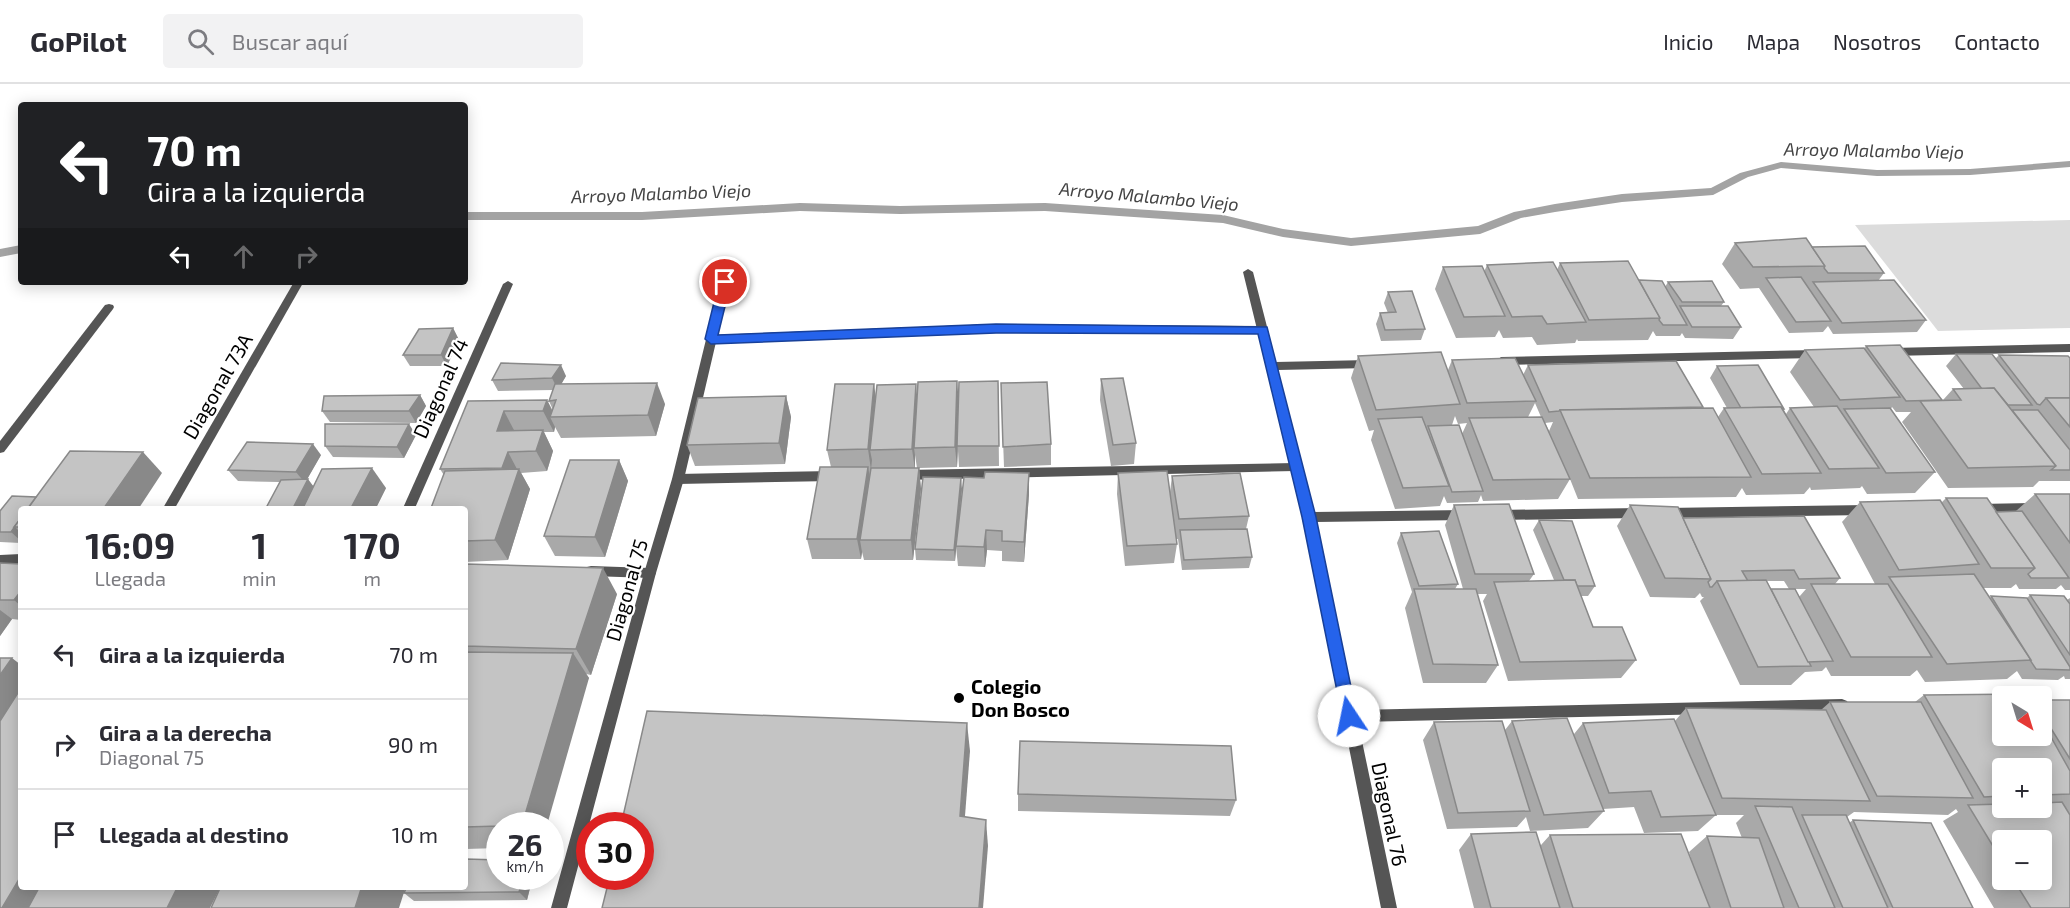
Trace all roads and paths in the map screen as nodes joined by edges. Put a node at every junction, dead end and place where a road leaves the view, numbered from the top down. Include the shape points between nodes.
1 (1248, 272) dead end
2 (725, 282) dead end
3 (508, 284) dead end
4 (297, 285) edge
5 (109, 307) dead end
6 (1263, 330) junction
7 (711, 339) junction
8 (2070, 348) edge
9 (1879, 353) edge
10 (1832, 354) edge
11 (1486, 361) edge
12 (1379, 364) edge
13 (1272, 366) junction
14 (0, 449) edge
15 (1295, 467) junction
16 (892, 475) edge
17 (844, 476) edge
18 (678, 479) junction
19 (170, 506) edge
20 (410, 506) edge
21 (2046, 508) edge
22 (1963, 509) edge
23 (1880, 510) edge
24 (1309, 517) junction
25 (18, 559) edge
26 (0, 560) edge
27 (580, 571) edge
28 (650, 573) junction
29 (1860, 705) edge
30 (1349, 716) junction
31 (559, 908) edge
32 (1389, 908) edge

1 - 6 street, Diagonal 76
2 - 7 street, Diagonal 75
3 - 20 street, Diagonal 74
4 - 19 street, Diagonal 73A
5 - 14 street
6 - 7 street via 996,328
6 - 13 street, Diagonal 76
7 - 18 street, Diagonal 75
8 - 9 street
10 - 11 street
12 - 13 street
13 - 15 street, Diagonal 76
15 - 16 street
15 - 24 street, Diagonal 76
17 - 18 street
18 - 28 street, Diagonal 75
21 - 22 street
23 - 24 street
24 - 30 street, Diagonal 76
25 - 26 street
27 - 28 street
28 - 31 street, Diagonal 75
29 - 30 street
30 - 32 street, Diagonal 76

